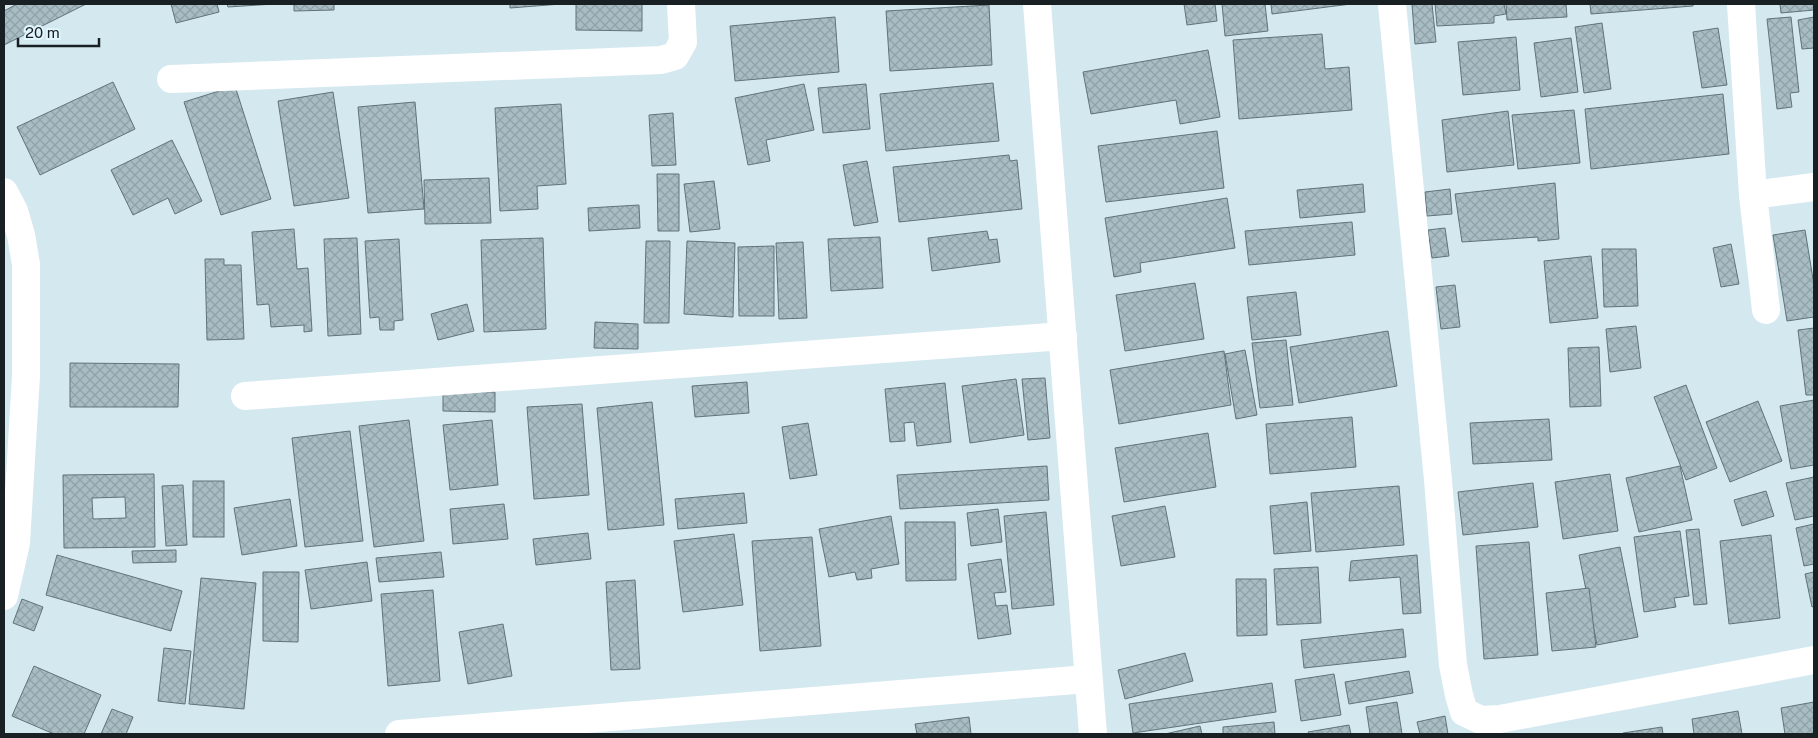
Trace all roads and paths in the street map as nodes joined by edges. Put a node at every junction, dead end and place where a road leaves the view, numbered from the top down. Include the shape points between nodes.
1 (681, 4) edge
2 (1037, 4) edge
3 (1392, 4) edge
4 (1741, 4) edge
5 (171, 79) dead end
6 (1814, 187) edge
7 (4, 192) edge
8 (1753, 195) junction
9 (1766, 310) dead end
10 (1063, 336) junction
11 (15, 377) edge
12 (246, 396) dead end
13 (4, 596) edge
14 (1814, 660) edge
15 (1088, 679) junction
16 (399, 734) edge
17 (1093, 734) edge

1 - 5 street via 683,42 675,56 661,60
2 - 10 street
3 - 14 street via 1453,666 1464,712 1481,720 1500,719
4 - 8 street
6 - 8 street
7 - 11 street via 21,235 26,264
8 - 9 street
10 - 12 street
10 - 15 street
11 - 13 street via 16,543
15 - 16 street
15 - 17 street

